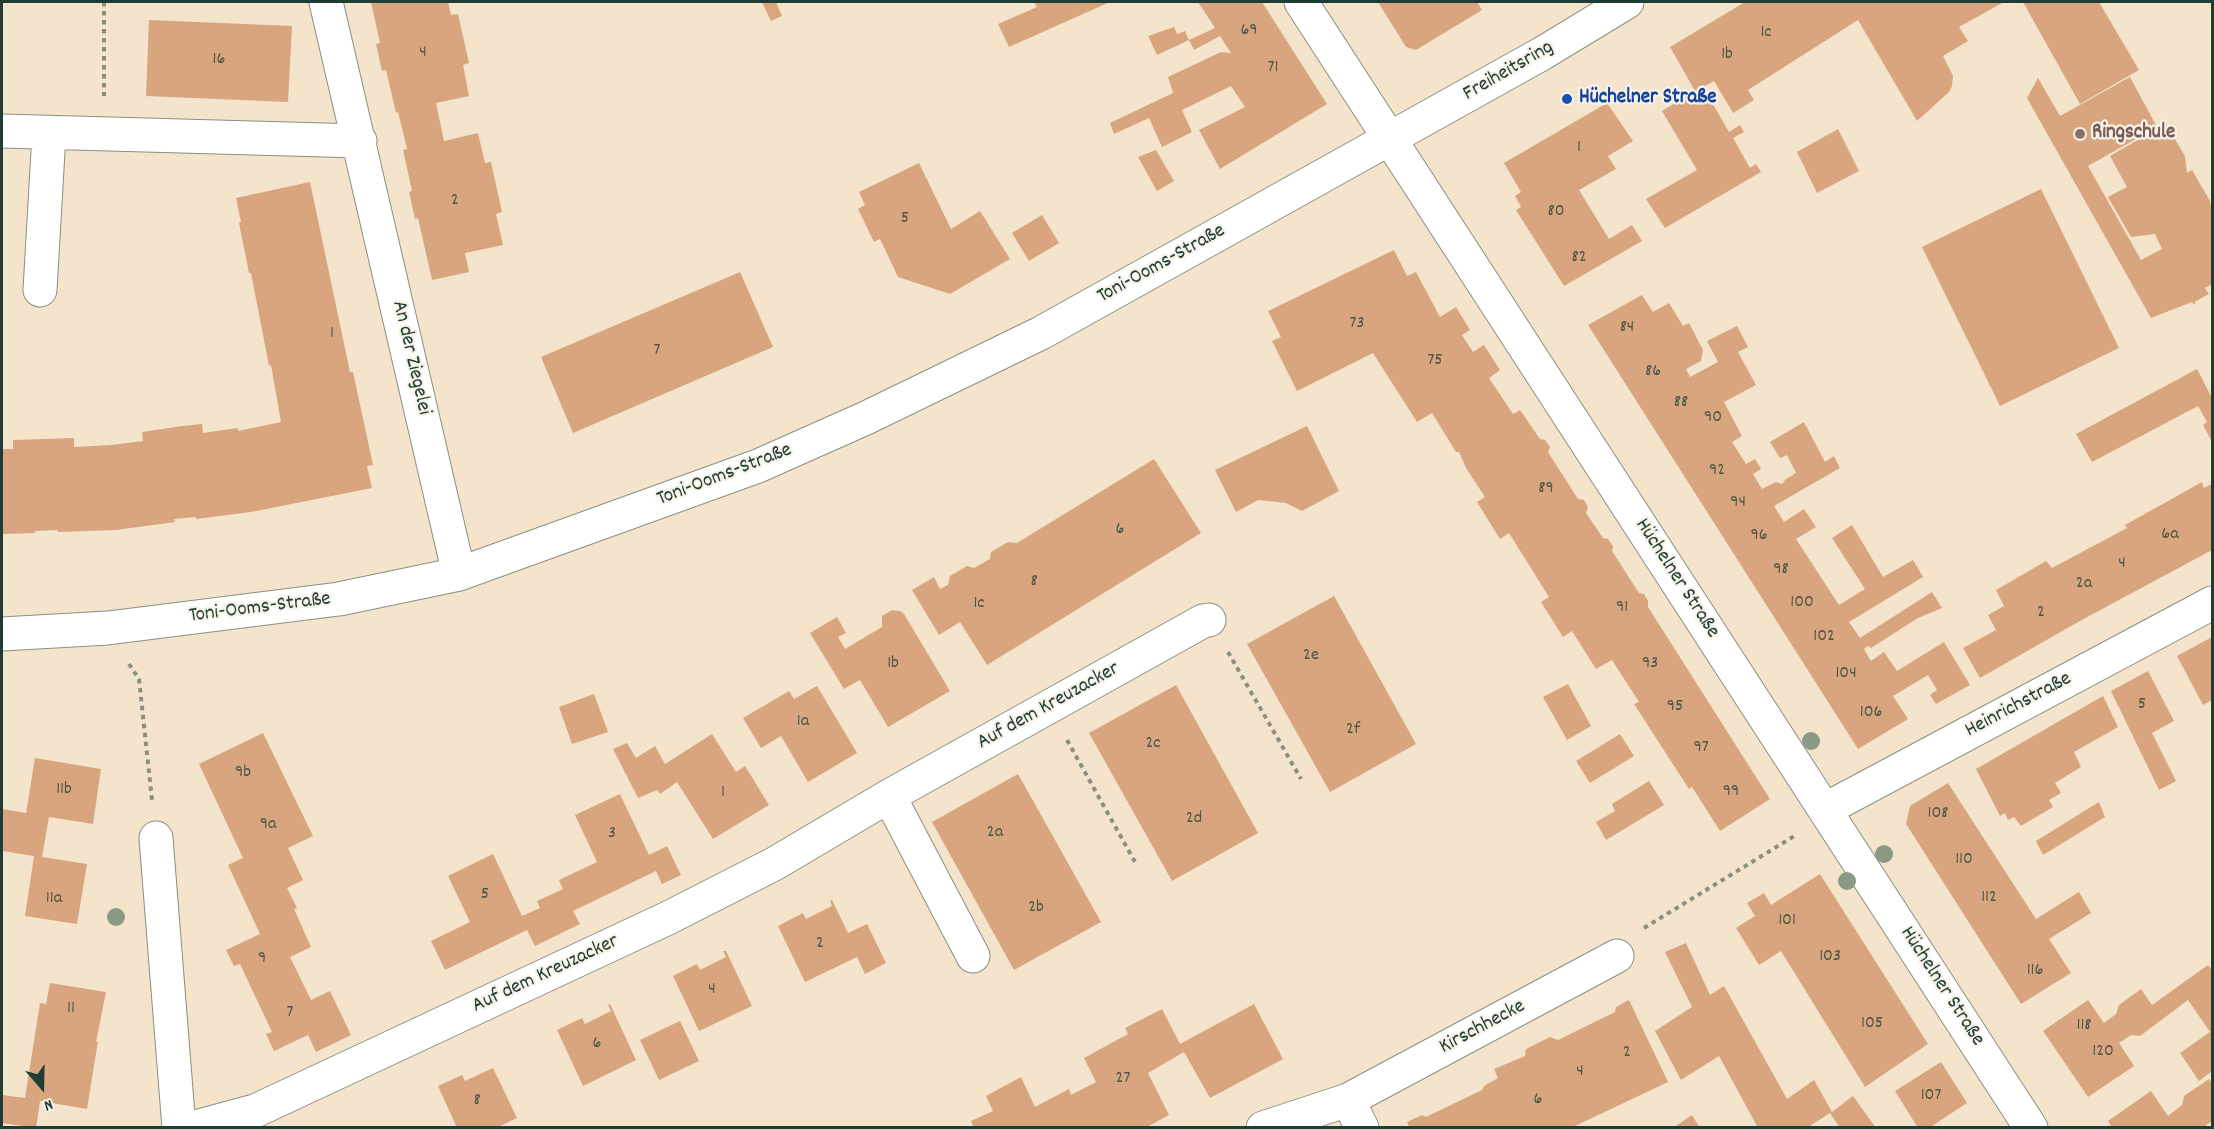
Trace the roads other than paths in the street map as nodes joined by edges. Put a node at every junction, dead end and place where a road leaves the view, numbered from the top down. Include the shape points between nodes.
1 (326, 2) edge
2 (1300, 2) edge
3 (1627, 2) edge
4 (2, 131) edge
5 (49, 134) junction
6 (1389, 139) junction
7 (360, 141) junction
8 (40, 290) dead end
9 (459, 574) junction
10 (2212, 603) edge
11 (1209, 620) road end
12 (2, 634) edge
13 (889, 796) junction
14 (1826, 809) junction
15 (156, 838) road end
16 (973, 956) dead end
17 (1617, 956) road end
18 (1355, 1114) edge
19 (179, 1128) edge
20 (192, 1128) edge
21 (1263, 1128) edge
22 (2031, 1128) edge

1 - 7 street, An der Ziegelei
2 - 6 street, Hüchelner Straße
3 - 6 street, Freiheitsring via 1543,54
4 - 5 street
5 - 7 street
5 - 8 street
6 - 9 street, Toni-Ooms-Straße via 1041,333 866,418 758,466
6 - 14 street, Hüchelner Straße
7 - 9 street, An der Ziegelei
9 - 12 street, Toni-Ooms-Straße via 339,599 108,628
10 - 14 street, Heinrichstraße
11 - 13 street, Auf dem Kreuzacker
13 - 16 street
13 - 20 street, Auf dem Kreuzacker via 774,864 668,918 255,1111
14 - 22 street, Hüchelner Straße
15 - 19 street
17 - 18 street, Kirschhecke
18 - 21 street, Kirschhecke

